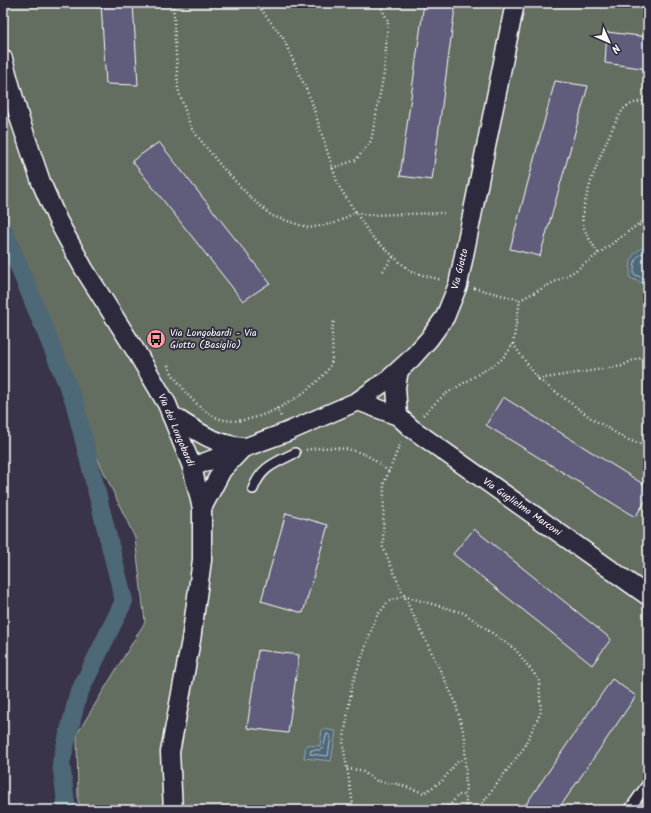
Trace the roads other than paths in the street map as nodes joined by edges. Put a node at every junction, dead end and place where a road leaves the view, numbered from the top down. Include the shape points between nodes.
1 (515, 3) edge
2 (3, 59) edge
3 (399, 370) junction
4 (358, 401) junction
5 (171, 415) junction
6 (398, 416) junction
7 (243, 447) junction
8 (295, 453) road end
9 (192, 466) junction
10 (253, 489) dead end
11 (202, 508) junction
12 (648, 596) edge
13 (648, 783) edge
14 (173, 810) edge
15 (629, 810) edge

1 - 3 street, Via Giotto via 458,284 445,317 429,339
2 - 5 street, Via dei Longobardi via 36,168 58,221 84,269 138,353
3 - 4 street, Via Giotto
3 - 6 street via 396,387
4 - 6 street, Via Guglielmo Marconi
4 - 7 street, Via Giotto via 294,429
5 - 7 street, Via Giotto via 210,439
5 - 9 street, Via dei Longobardi
6 - 12 street, Via Guglielmo Marconi via 411,428
7 - 9 street, Via Giotto
7 - 11 street, Via Giotto via 222,470
8 - 10 lane via 268,466 257,478
9 - 11 street, Via dei Longobardi
11 - 14 street, Via dei Longobardi via 202,560 191,640 170,752
13 - 15 lane

